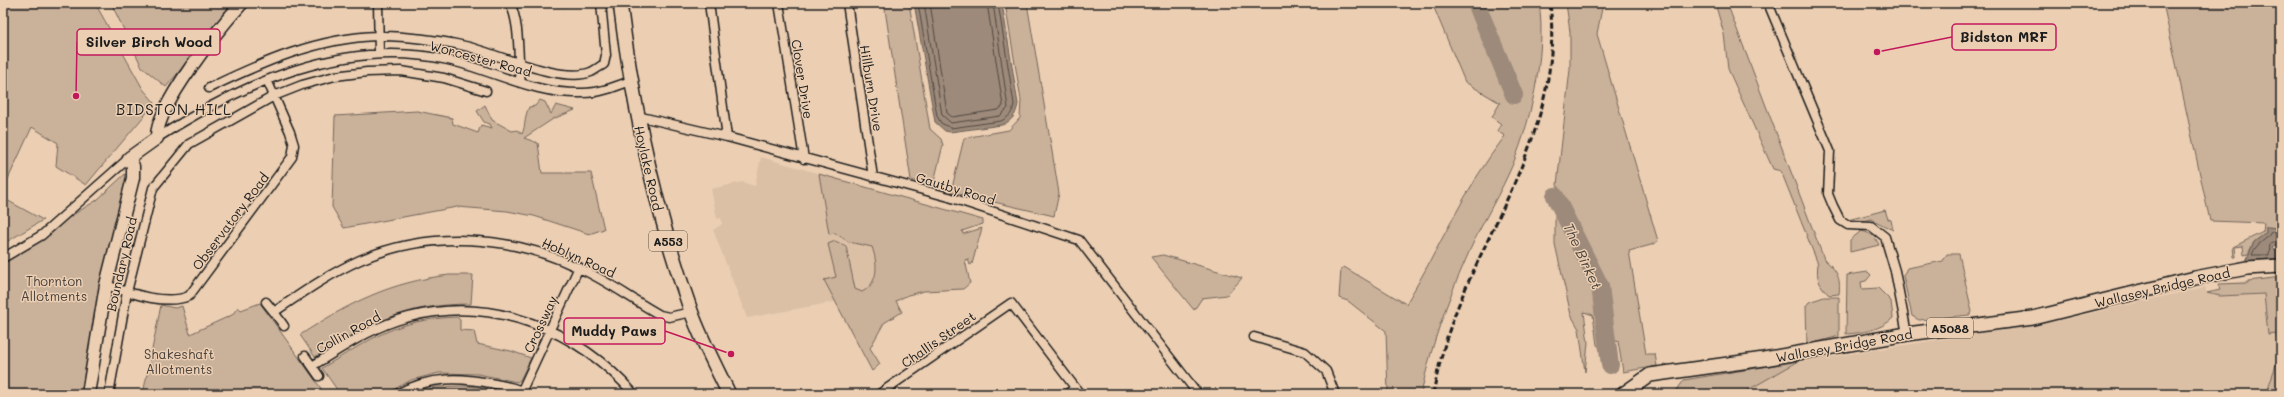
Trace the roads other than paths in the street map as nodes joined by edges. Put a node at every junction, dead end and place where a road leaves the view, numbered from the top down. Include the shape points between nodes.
1 (242, 3) edge
2 (378, 3) edge
3 (510, 3) edge
4 (601, 3) edge
5 (620, 3) edge
6 (709, 3) edge
7 (779, 3) edge
8 (847, 3) edge
9 (1768, 3) edge
10 (379, 36) junction
11 (379, 54) junction
12 (518, 62) junction
13 (267, 80) junction
14 (633, 80) junction
15 (521, 83) junction
16 (209, 88) dead end
17 (486, 91) dead end
18 (274, 96) junction
19 (637, 116) junction
20 (727, 137) junction
21 (157, 138) junction
22 (129, 158) junction
23 (804, 159) junction
24 (874, 177) junction
25 (3, 258) edge
26 (2281, 266) edge
27 (579, 267) junction
28 (106, 285) junction
29 (127, 292) junction
30 (266, 302) dead end
31 (274, 312) junction
32 (691, 312) junction
33 (284, 326) dead end
34 (551, 329) junction
35 (1907, 334) junction
36 (1254, 337) dead end
37 (305, 356) dead end
38 (312, 366) junction
39 (319, 376) dead end
40 (1078, 391) edge
41 (525, 392) edge
42 (88, 394) edge
43 (109, 394) edge
44 (397, 394) edge
45 (634, 394) edge
46 (729, 394) edge
47 (879, 394) edge
48 (1067, 394) edge
49 (1198, 394) edge
50 (1335, 394) edge
51 (1623, 394) edge

1 - 21 main road via 200,55 166,107 158,123
2 - 10 street
3 - 12 street via 518,40
4 - 12 street, Worcester Road via 606,55 604,64 589,72 559,74
5 - 14 main road, Hoylake Road / A553
6 - 20 street
7 - 23 street, Clover Drive
8 - 24 street, Hillburn Drive
9 - 35 street via 1830,151 1828,194 1833,206 1840,220 1848,226 1871,226 1885,238 1895,272
10 - 11 street
10 - 12 street, Worcester Road via 464,46
10 - 16 street, Worcester Road via 315,45 263,63
11 - 13 street, Worcester Road via 317,63
11 - 15 street, Worcester Road via 414,55 448,60
12 - 15 street
13 - 18 street, Observatory Road
13 - 21 street, Worcester Road via 196,114
14 - 15 street, Worcester Road via 584,93 566,93
14 - 19 main road, Hoylake Road / A553
17 - 18 street via 444,78 384,70 334,76
18 - 29 street, Boundary Road via 189,144 153,188
18 - 29 street, Observatory Road via 294,145 292,157 189,296 179,300
19 - 20 street, Gautby Road
19 - 32 main road, Hoylake Road / A553 via 661,219
20 - 23 street, Gautby Road
21 - 22 main road, Worcester Road
22 - 25 street via 42,236
22 - 28 main road, Boundary Road via 133,166 133,178
23 - 24 street, Gautby Road
24 - 49 street, Gautby Road via 949,197 1079,240
26 - 35 main road, Wallasey Bridge Road / A5088 via 2247,268 2195,278 2033,318
27 - 31 street, Hoblyn Road via 527,248 499,242 472,240 420,243 358,261 322,280
27 - 32 street, Hoblyn Road via 660,315 669,318
27 - 34 street, Crossway
28 - 29 street, Observatory Road
28 - 42 main road, Boundary Road
29 - 43 street, Boundary Road
30 - 31 street
31 - 33 street
32 - 46 main road, Hoylake Road / A553
34 - 38 street, Collin Road via 496,313 437,311 408,317 369,331
34 - 41 street, Crossway
34 - 45 street, Collin Road via 588,352 621,379
35 - 51 main road, Wallasey Bridge Road / A5088 via 1764,359 1650,375
36 - 50 street via 1305,352 1326,371
37 - 38 street, Collin Road
38 - 39 street, Collin Road
40 - 47 street, Challis Street via 1011,303
40 - 48 street
41 - 44 street via 480,381 451,378 424,382

